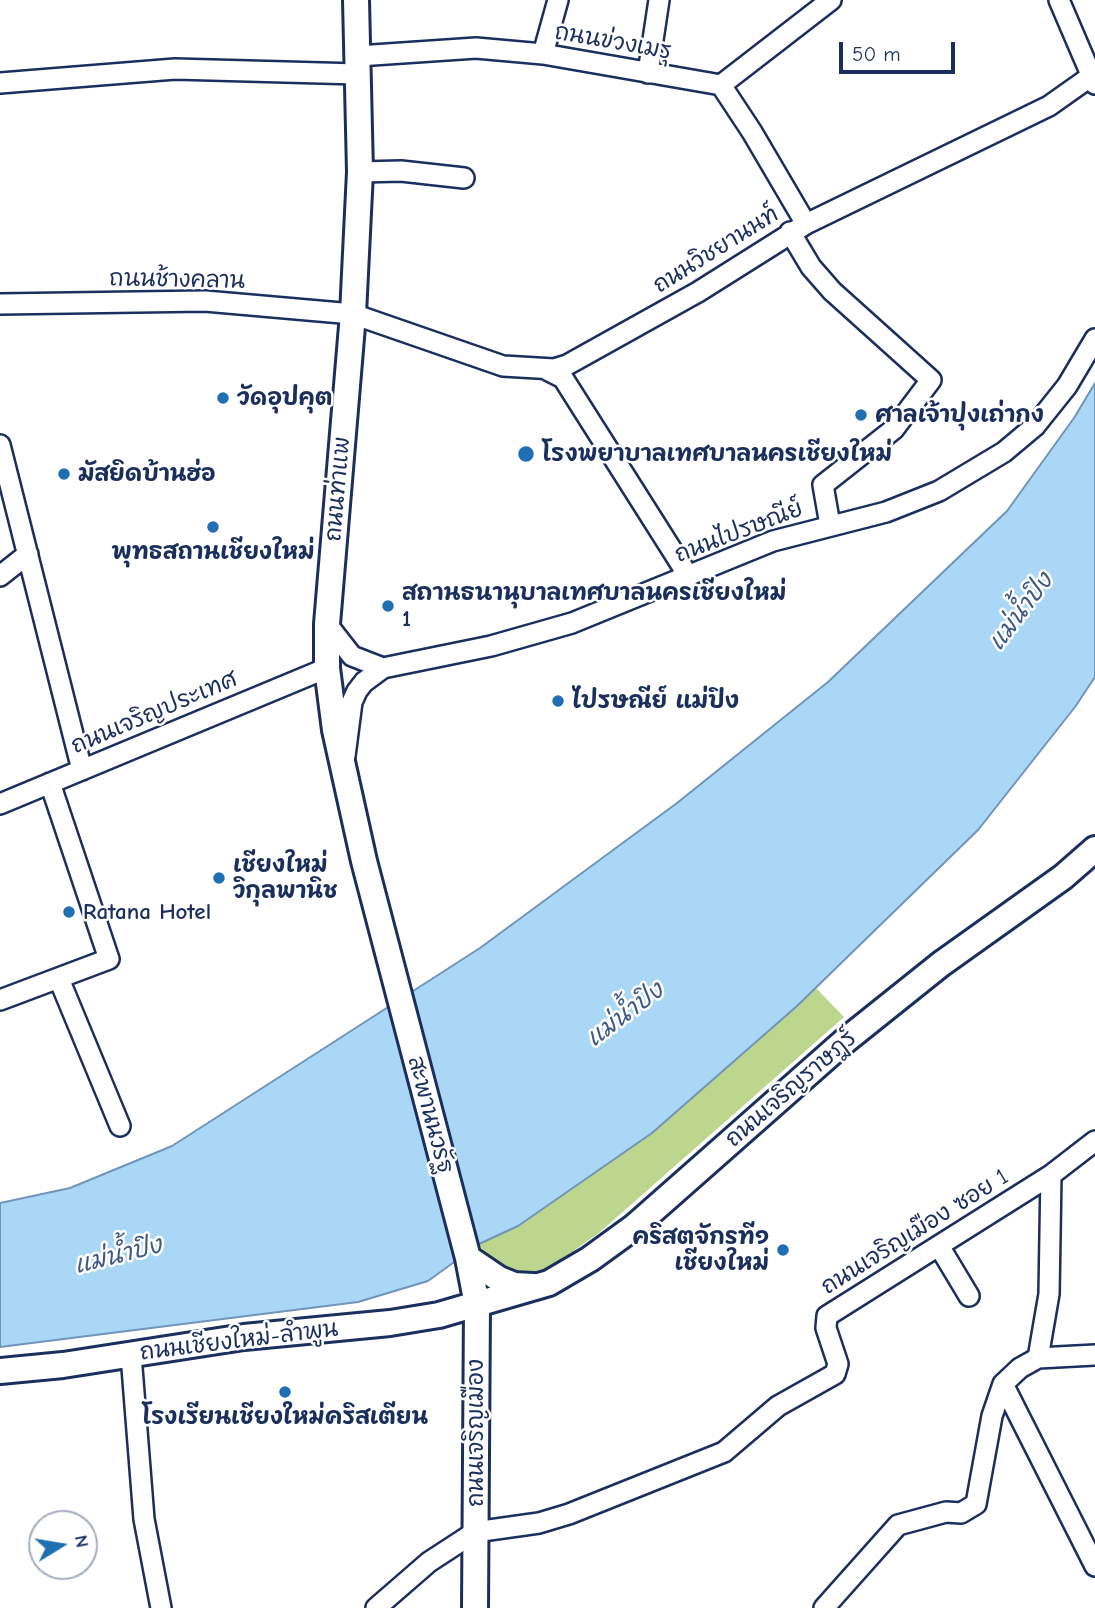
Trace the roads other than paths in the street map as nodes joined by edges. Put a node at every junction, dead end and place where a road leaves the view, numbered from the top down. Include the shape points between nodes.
1 (356, 0) edge
2 (558, 0) edge
3 (659, 0) edge
4 (831, 0) edge
5 (1059, 0) edge
6 (543, 54) junction
7 (358, 65) junction
8 (648, 73) junction
9 (1093, 80) edge
10 (0, 83) edge
11 (720, 85) junction
12 (360, 172) junction
13 (464, 178) dead end
14 (798, 228) junction
15 (0, 304) edge
16 (353, 314) junction
17 (1095, 339) edge
18 (559, 371) junction
19 (0, 445) edge
20 (830, 525) junction
21 (28, 554) junction
22 (0, 576) edge
23 (689, 577) junction
24 (327, 624) junction
25 (327, 668) junction
26 (383, 668) junction
27 (344, 761) junction
28 (82, 770) junction
29 (50, 783) junction
30 (0, 804) edge
31 (1095, 849) edge
32 (393, 972) joint
33 (59, 979) junction
34 (0, 1000) edge
35 (120, 1126) dead end
36 (1095, 1141) edge
37 (1051, 1175) junction
38 (939, 1246) junction
39 (467, 1258) junction
40 (549, 1283) junction
41 (969, 1296) dead end
42 (477, 1305) junction
43 (131, 1355) junction
44 (1095, 1355) edge
45 (1038, 1358) junction
46 (0, 1371) edge
47 (1003, 1384) junction
48 (475, 1532) junction
49 (1095, 1566) edge
50 (161, 1608) edge
51 (376, 1608) edge
52 (475, 1608) edge
53 (824, 1608) edge

1 - 7 main road, ถนนท่าแพ
2 - 6 street
3 - 8 street
4 - 11 street
5 - 9 street
6 - 7 street, ถนนข่วงเมรุ via 476,48
6 - 8 street, ถนนข่วงเมรุ
7 - 10 street, ถนนข่วงเมรุ via 175,69
7 - 12 main road, ถนนท่าแพ
8 - 11 street, ถนนข่วงเมรุ
9 - 14 street, ถนนวิชยานนท์ via 1049,106
11 - 14 street via 752,132
12 - 13 street
12 - 16 main road, ถนนท่าแพ
14 - 18 street, ถนนวิชยานนท์ via 698,292
14 - 20 street via 811,267 931,380 894,429 823,485
15 - 16 street, ถนนช้างคลาน via 205,301
16 - 18 street via 503,366
16 - 24 main road, ถนนท่าแพ
17 - 20 street, ถนนไปรษณีย์ via 1067,386 1035,426 1004,452 914,502
18 - 23 street
19 - 21 street
20 - 23 street, ถนนไปรษณีย์ via 773,541
21 - 22 street
21 - 28 street
23 - 26 street, ถนนไปรษณีย์ via 535,635
24 - 25 main road, ถนนท่าแพ
24 - 26 street via 352,656
25 - 27 main road, ถนนท่าแพ
25 - 28 street, ถนนเจริญประเทศ
26 - 27 street, ถนนไปรษณีย์ via 364,682 352,702
27 - 32 main road, ถนนท่าแพ
28 - 29 street, ถนนเจริญประเทศ
29 - 30 street, ถนนเจริญประเทศ
29 - 33 street via 109,959
31 - 40 main road, ถนนเจริญราษฎร์ via 846,1040 634,1227
32 - 39 main road, สะพานนวรัฐ
33 - 34 street
33 - 35 street
36 - 37 street, ถนนเจริญเมือง ซอย 1
37 - 38 street, ถนนเจริญเมือง ซอย 1
37 - 45 street via 1049,1294
38 - 41 street
38 - 48 street, ถนนเจริญเมือง ซอย 1 via 827,1316 826,1328 838,1364 835,1374 778,1406 724,1452 569,1514
39 - 40 main road via 514,1285
39 - 42 main road, ถนนเจริญเมือง
40 - 42 main road, ถนนเจริญราษฎร์
42 - 43 main road, ถนนเชียงใหม่-ลำพูน via 390,1323 244,1337
42 - 48 main road, ถนนเจริญเมือง
43 - 46 main road, ถนนเชียงใหม่-ลำพูน
43 - 50 street via 144,1519
44 - 45 street
45 - 47 street
47 - 49 street
47 - 53 street via 992,1416 976,1504 961,1513 946,1512 898,1525
48 - 51 street via 429,1562
48 - 52 main road, ถนนเจริญเมือง

